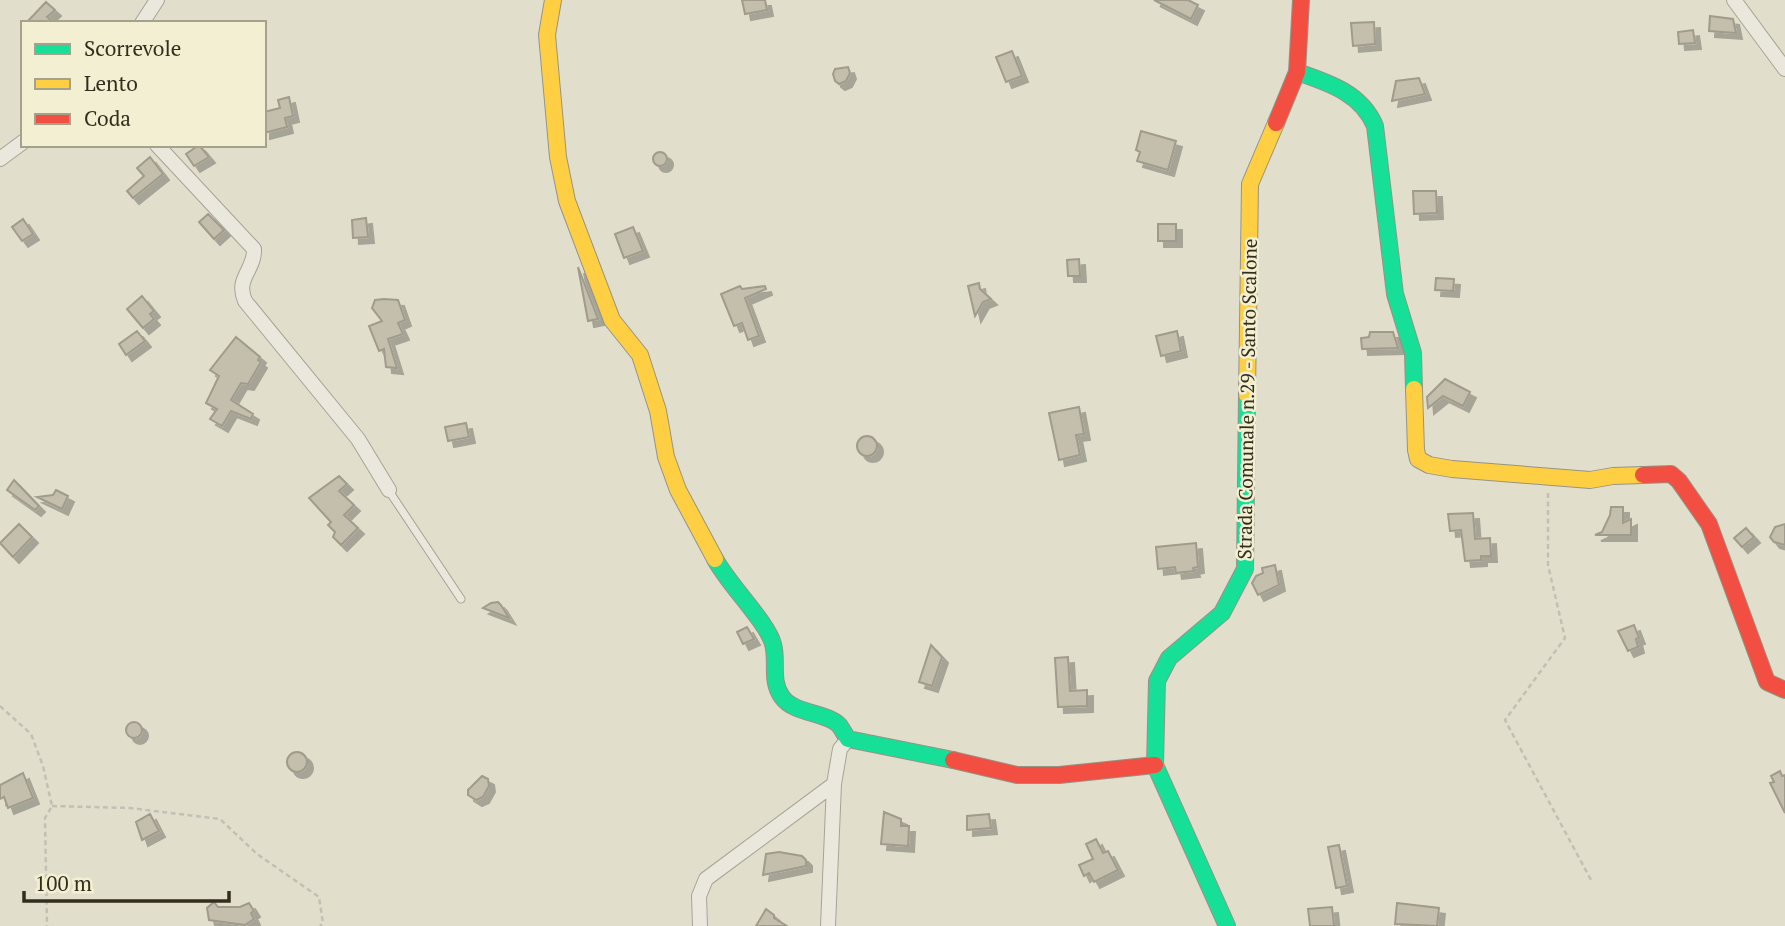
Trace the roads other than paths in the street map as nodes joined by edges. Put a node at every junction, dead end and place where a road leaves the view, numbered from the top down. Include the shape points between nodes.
1 (157, 0) edge
2 (553, 0) edge
3 (1301, 0) edge
4 (1734, 0) edge
5 (143, 21) edge
6 (1785, 69) edge
7 (1297, 72) junction
8 (21, 143) edge
9 (159, 147) edge
10 (0, 159) edge
11 (389, 490) joint
12 (461, 599) dead end
13 (1785, 690) edge
14 (848, 739) junction
15 (1155, 765) junction
16 (834, 784) junction
17 (699, 926) edge
18 (828, 926) edge
19 (1227, 926) edge

1 - 5 street
2 - 14 street via 547,35 558,157 568,201 612,320 640,355 678,490 724,576 772,643 776,687 783,699 838,724
3 - 7 street, Strada Comunale n.29 - Santo Scalone
4 - 6 street
7 - 13 street via 1345,92 1372,113 1393,283 1413,353 1418,460 1452,469 1590,480 1671,474 1716,539 1767,682
7 - 15 street, Strada Comunale n.29 - Santo Scalone via 1250,184 1245,569 1222,613 1168,657 1157,681
8 - 10 street
9 - 11 street via 254,249 242,281 245,301 358,439
11 - 12 lane
14 - 15 street via 1017,775
14 - 16 street via 840,749
15 - 19 street, Strada Comunale n.29 - Santo Scalone
16 - 17 street via 706,879 699,896
16 - 18 street

